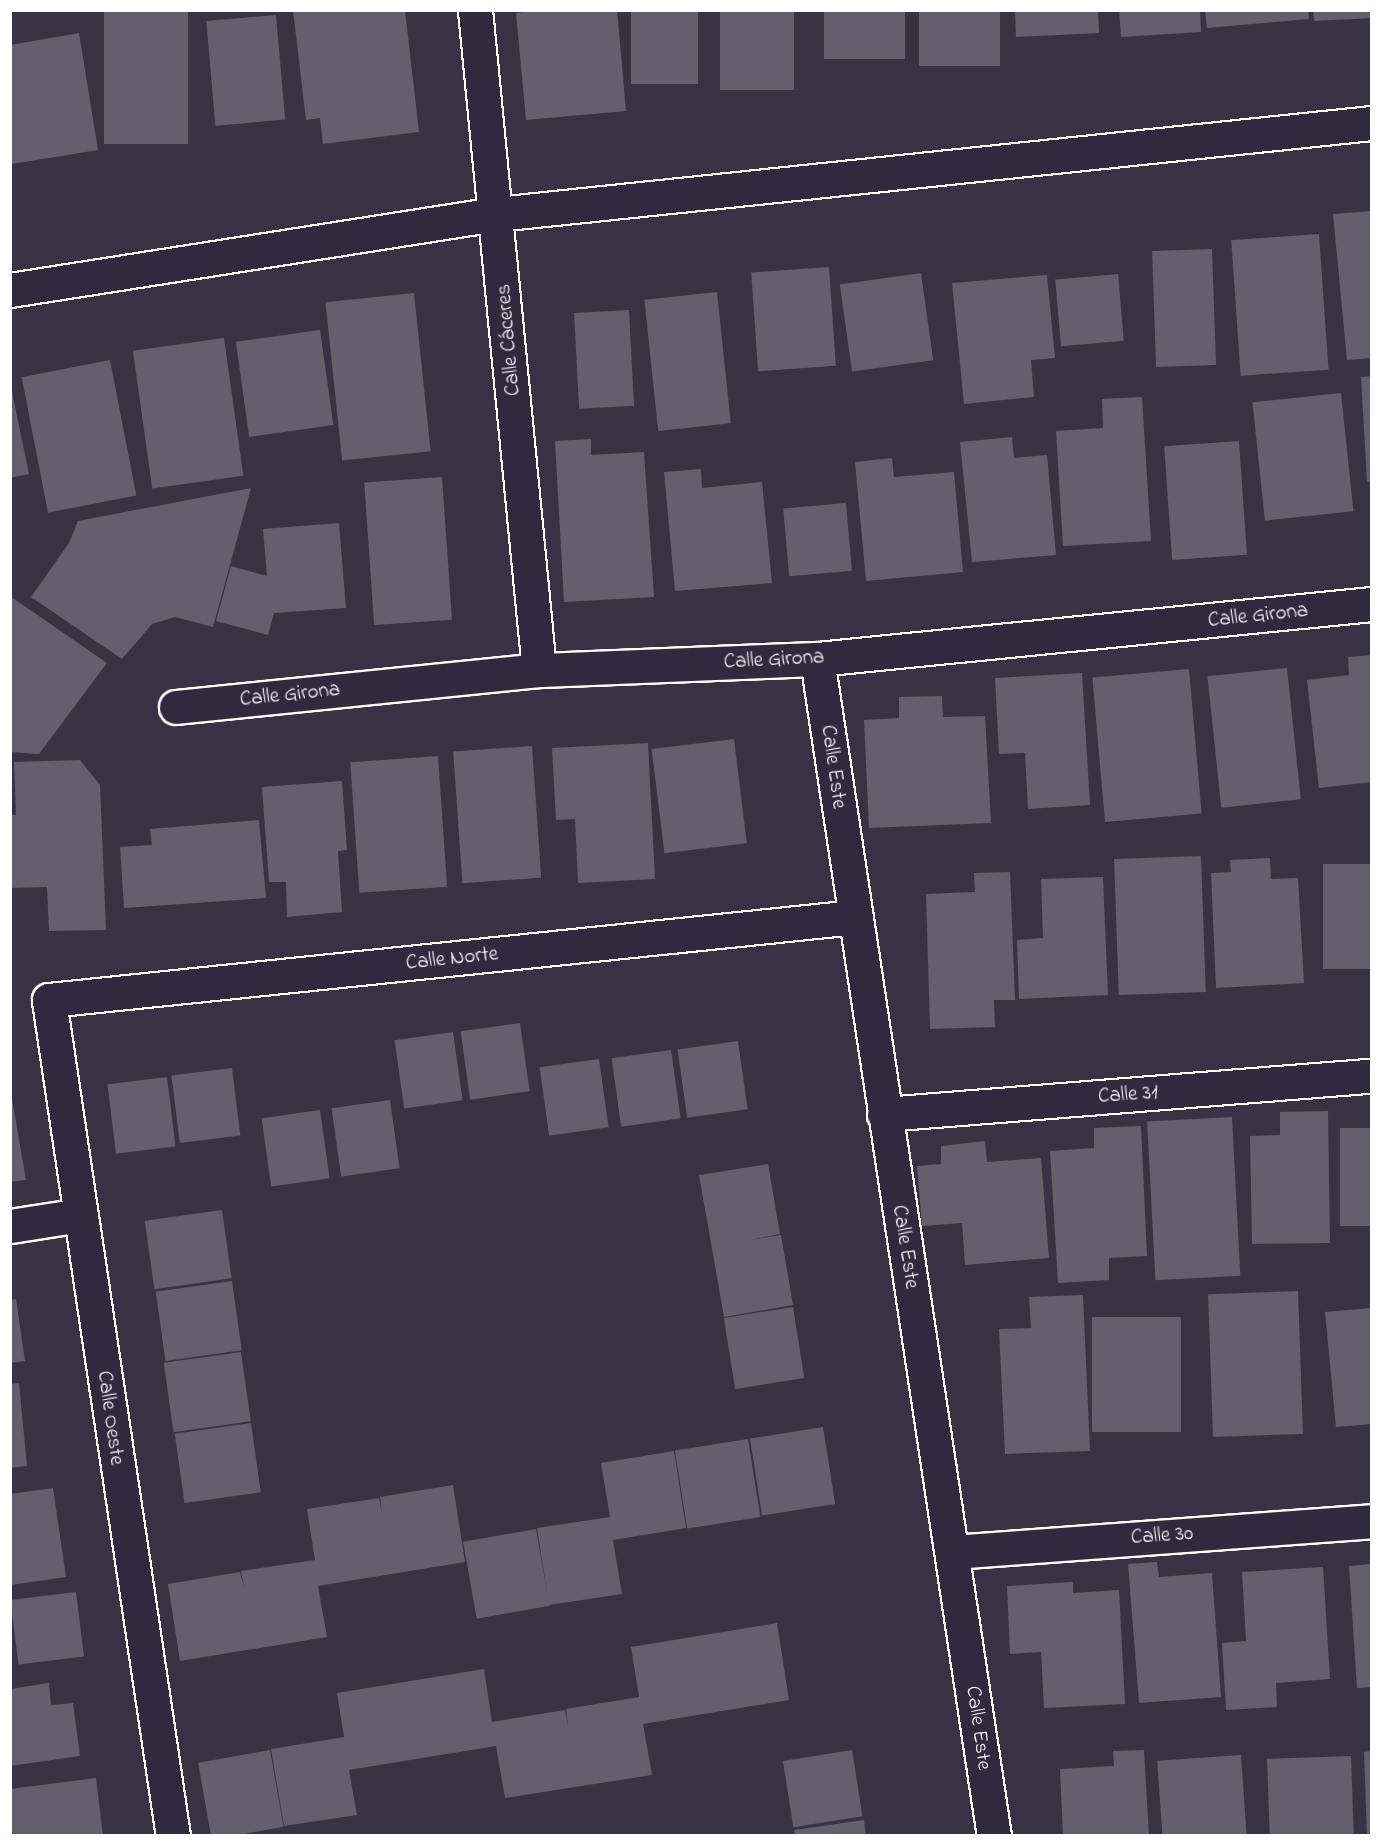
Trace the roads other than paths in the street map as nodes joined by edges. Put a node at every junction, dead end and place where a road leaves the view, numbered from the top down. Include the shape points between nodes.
1 (475, 10) edge
2 (1371, 123) edge
3 (497, 214) junction
4 (10, 291) edge
5 (1371, 604) edge
6 (817, 659) junction
7 (539, 670) junction
8 (176, 706) dead end
9 (855, 917) junction
10 (49, 1000) joint
11 (1371, 1076) edge
12 (884, 1114) junction
13 (80, 1215) junction
14 (10, 1226) edge
15 (1371, 1521) edge
16 (952, 1552) junction
17 (173, 1836) edge
18 (994, 1836) edge

1 - 3 street, Calle Cáceres
2 - 3 street
3 - 4 street via 59,280
3 - 7 street, Calle Cáceres
5 - 6 street, Calle Girona
6 - 7 street, Calle Girona
6 - 9 street, Calle Este
7 - 8 street, Calle Girona
9 - 10 street, Calle Norte
9 - 12 street, Calle Este
10 - 13 street, Calle Oeste
11 - 12 street, Calle 31
12 - 16 street, Calle Este
13 - 14 street
13 - 17 street, Calle Oeste
15 - 16 street, Calle 30
16 - 18 street, Calle Este

